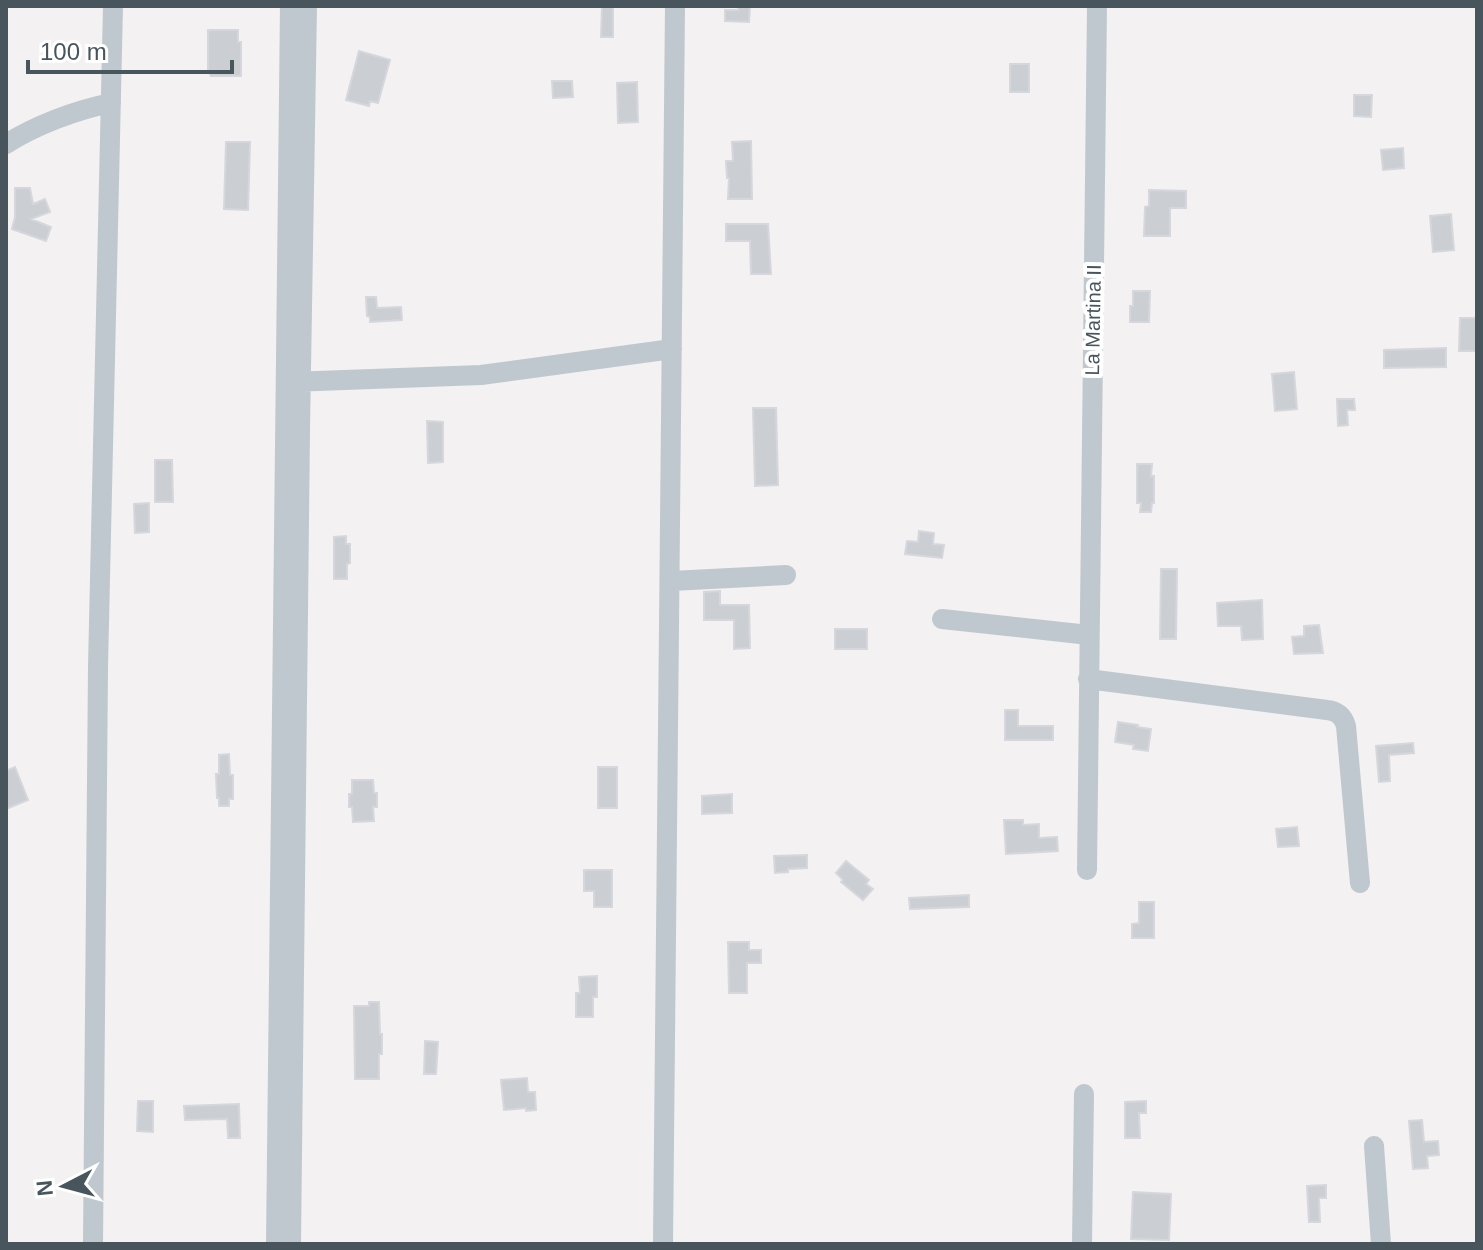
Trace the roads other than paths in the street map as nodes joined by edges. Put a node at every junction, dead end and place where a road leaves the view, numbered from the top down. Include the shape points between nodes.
1 (113, 6) edge
2 (290, 6) edge
3 (307, 6) edge
4 (675, 6) edge
5 (1097, 6) edge
6 (111, 103) junction
7 (6, 143) edge
8 (672, 349) junction
9 (293, 382) junction
10 (786, 575) dead end
11 (671, 581) junction
12 (942, 619) dead end
13 (1089, 635) junction
14 (1088, 679) junction
15 (1087, 870) dead end
16 (1360, 883) dead end
17 (1084, 1094) dead end
18 (1374, 1146) dead end
19 (93, 1244) edge
20 (276, 1244) edge
21 (291, 1244) edge
22 (663, 1244) edge
23 (1082, 1244) edge
24 (1381, 1244) edge

1 - 6 street
2 - 9 street
3 - 9 street
4 - 8 street
5 - 13 street, La Martina II
6 - 7 street
6 - 19 street via 98,667
8 - 9 street via 481,375
8 - 11 street
9 - 20 street
9 - 21 street
10 - 11 street
11 - 22 street
12 - 13 street
13 - 14 street, La Martina II
14 - 15 street, La Martina II
14 - 16 street via 1337,713 1346,726
17 - 23 street
18 - 24 street

